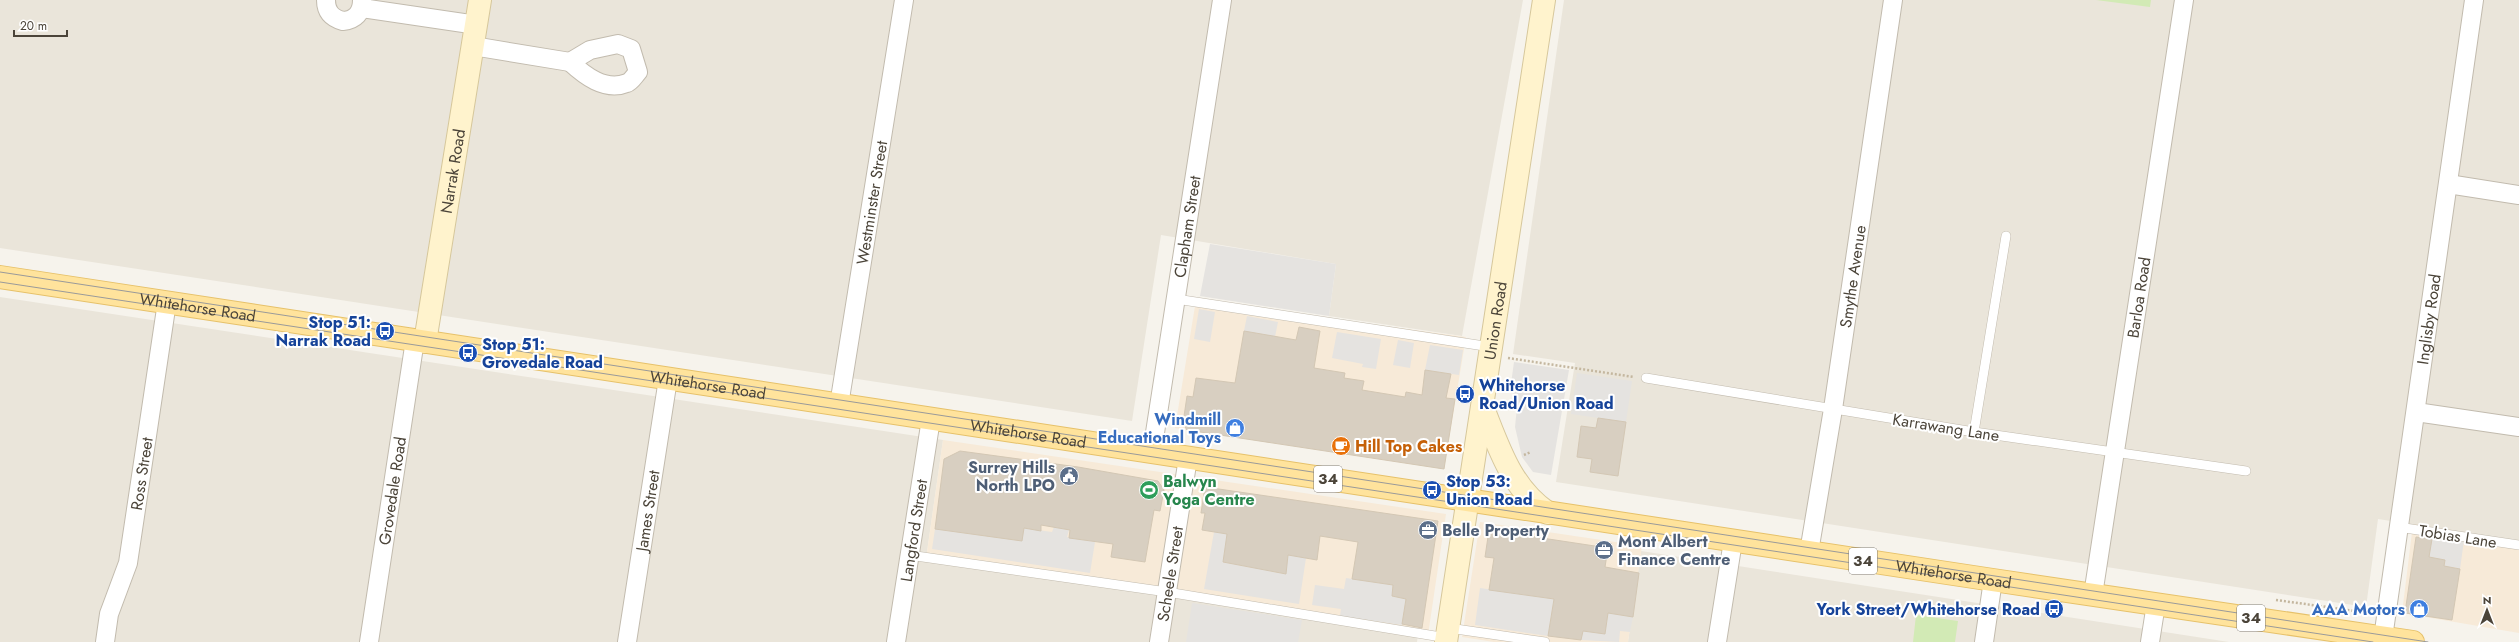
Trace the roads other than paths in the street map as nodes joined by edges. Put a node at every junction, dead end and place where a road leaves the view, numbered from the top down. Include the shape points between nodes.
1 (326, 0) edge
2 (480, 0) edge
3 (904, 0) edge
4 (1222, 0) edge
5 (1544, 0) edge
6 (1893, 0) edge
7 (2184, 0) edge
8 (2474, 0) edge
9 (362, 4) edge
10 (477, 24) junction
11 (473, 46) junction
12 (570, 62) dead end
13 (2448, 184) junction
14 (2519, 195) edge
15 (2006, 236) dead end
16 (0, 277) edge
17 (1176, 299) junction
18 (167, 302) junction
19 (420, 341) junction
20 (1491, 351) junction
21 (1646, 378) road end
22 (668, 379) junction
23 (839, 405) junction
24 (1483, 407) junction
25 (1832, 409) junction
26 (2416, 412) junction
27 (931, 419) junction
28 (2519, 427) edge
29 (1974, 432) junction
30 (1152, 452) junction
31 (2115, 452) junction
32 (1188, 458) junction
33 (2246, 472) dead end
34 (1468, 501) junction
35 (1548, 513) junction
36 (2398, 527) junction
37 (1732, 541) junction
38 (2519, 545) edge
39 (1809, 552) junction
40 (909, 555) junction
41 (1993, 580) junction
42 (1167, 592) junction
43 (2093, 595) junction
44 (2156, 604) junction
45 (1447, 636) edge
46 (2383, 638) junction
47 (105, 642) edge
48 (369, 642) edge
49 (627, 642) edge
50 (896, 642) edge
51 (1159, 642) edge
52 (1545, 642) edge
53 (1717, 642) edge
54 (1984, 642) edge
55 (2150, 642) edge
56 (2413, 642) edge

1 - 9 street via 331,16 343,21 355,17
2 - 10 main road, Narrak Road
3 - 23 street, Westminster Street
4 - 17 street, Clapham Street
5 - 20 main road, Union Road
6 - 25 street, Smythe Avenue
7 - 31 street, Barloa Road
8 - 13 street, Inglisby Road
9 - 10 street
10 - 11 main road, Narrak Road
11 - 12 street
11 - 19 main road, Narrak Road
13 - 14 street
13 - 26 street, Inglisby Road
15 - 29 lane
16 - 18 main road, Whitehorse Road / 34
17 - 20 lane
17 - 30 street, Clapham Street
18 - 19 main road, Whitehorse Road / 34
18 - 47 street, Ross Street via 128,563 110,614
19 - 22 main road, Whitehorse Road / 34
19 - 48 street, Grovedale Road
20 - 24 main road, Union Road
21 - 25 lane, Karrawang Lane
22 - 23 main road, Whitehorse Road / 34
22 - 49 street, James Street
23 - 27 main road, Whitehorse Road / 34
24 - 34 main road, Union Road
24 - 35 main road via 1505,463 1515,480 1539,507
25 - 29 lane, Karrawang Lane
25 - 39 street, Smythe Avenue
26 - 28 street
26 - 36 street, Inglisby Road
27 - 30 main road, Whitehorse Road / 34
27 - 40 street, Langford Street
29 - 31 lane, Karrawang Lane
30 - 32 main road, Whitehorse Road / 34
31 - 33 lane, Karrawang Lane
31 - 43 street, Barloa Road
32 - 34 main road, Whitehorse Road / 34
32 - 42 street, Scheele Street
34 - 35 main road, Whitehorse Road / 34
34 - 45 main road, Union Road
35 - 37 main road, Whitehorse Road / 34
36 - 38 lane, Tobias Lane
36 - 46 street, Inglisby Road
37 - 39 main road, Whitehorse Road / 34
37 - 53 street
39 - 41 main road, Whitehorse Road / 34
40 - 42 lane
40 - 50 street, Langford Street
41 - 43 main road, Whitehorse Road / 34
41 - 54 street
42 - 45 lane
42 - 51 street, Scheele Street
43 - 44 main road, Whitehorse Road / 34
44 - 46 main road, Whitehorse Road / 34
44 - 55 street
45 - 52 lane
46 - 56 main road, Whitehorse Road / 34

